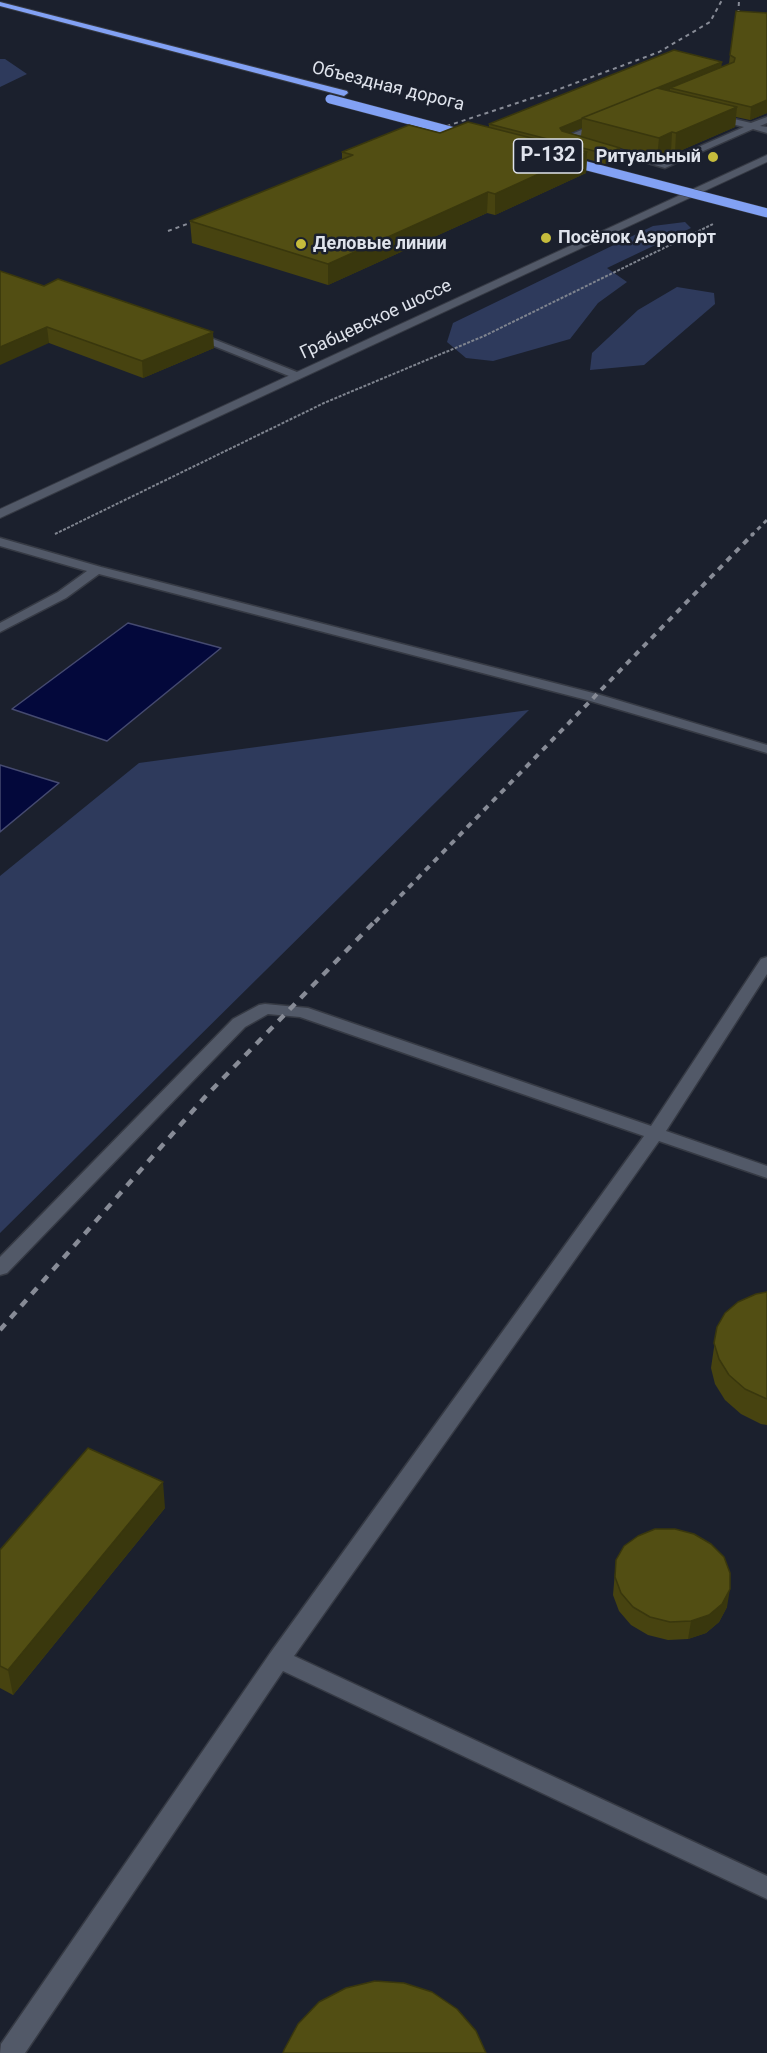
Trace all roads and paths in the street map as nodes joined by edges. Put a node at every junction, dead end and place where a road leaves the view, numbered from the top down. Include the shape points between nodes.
1 (0, 4) edge
2 (227, 73) dead end
3 (664, 98) edge
4 (654, 102) junction
5 (767, 120) edge
6 (752, 126) junction
7 (767, 130) edge
8 (561, 149) edge
9 (548, 156) edge
10 (767, 158) edge
11 (767, 202) edge
12 (767, 213) edge
13 (716, 223) dead end
14 (179, 328) edge
15 (298, 376) junction
16 (0, 514) edge
17 (0, 542) edge
18 (23, 550) junction
19 (97, 570) junction
20 (0, 628) edge
21 (767, 749) edge
22 (767, 962) edge
23 (655, 1134) junction
24 (767, 1172) edge
25 (0, 1268) edge
26 (279, 1659) junction
27 (767, 1888) edge
28 (10, 2053) edge

1 - 2 highway, Объездная дорога, bridge via 344,93 480,133
3 - 4 lane
4 - 6 lane
4 - 6 lane via 566,138 665,165
5 - 6 lane
6 - 7 lane
8 - 11 highway, Р-132
9 - 12 highway, Р-132, bridge
10 - 15 main road, Грабцевское шоссе
13 - 18 path via 484,336 324,402
14 - 15 lane
15 - 16 main road, Грабцевское шоссе
17 - 18 lane
18 - 19 lane
19 - 20 lane via 62,596
19 - 21 lane via 592,696
22 - 23 lane
23 - 24 lane
23 - 25 lane via 302,1012 265,1009 239,1023
23 - 26 lane
26 - 27 lane
26 - 28 lane

